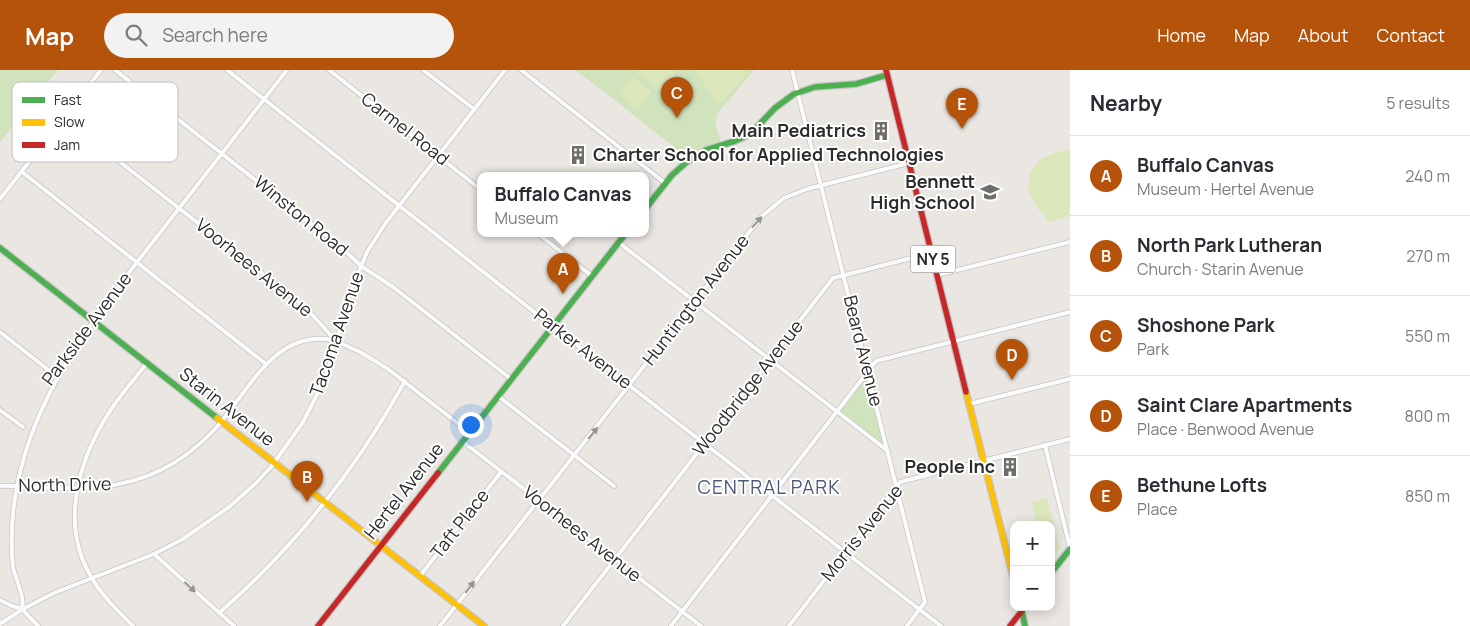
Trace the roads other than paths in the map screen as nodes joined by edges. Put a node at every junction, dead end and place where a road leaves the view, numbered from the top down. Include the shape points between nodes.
1 (101, 70) edge
2 (115, 70) edge
3 (226, 70) edge
4 (287, 70) edge
5 (329, 70) edge
6 (423, 70) edge
7 (505, 70) edge
8 (520, 70) edge
9 (792, 70) edge
10 (887, 73) edge
11 (92, 82) edge
12 (130, 82) edge
13 (798, 93) junction
14 (264, 100) junction
15 (474, 109) junction
16 (178, 119) edge
17 (222, 153) junction
18 (438, 155) junction
19 (30, 162) edge
20 (120, 162) edge
21 (909, 163) junction
22 (22, 172) junction
23 (665, 183) junction
24 (822, 185) junction
25 (477, 186) edge
26 (0, 199) edge
27 (649, 204) edge
28 (399, 205) junction
29 (179, 208) junction
30 (542, 237) edge
31 (622, 237) edge
32 (618, 242) junction
33 (1070, 242) edge
34 (0, 248) edge
35 (931, 253) junction
36 (136, 262) junction
37 (361, 266) junction
38 (844, 275) junction
39 (937, 275) junction
40 (592, 276) junction
41 (694, 302) junction
42 (1070, 312) edge
43 (91, 319) junction
44 (553, 326) junction
45 (0, 332) edge
46 (336, 341) junction
47 (954, 341) junction
48 (70, 346) dead end
49 (770, 360) junction
50 (147, 363) junction
51 (266, 364) junction
52 (56, 366) dead end
53 (868, 371) junction
54 (51, 372) junction
55 (511, 379) junction
56 (1070, 379) edge
57 (46, 381) dead end
58 (405, 381) junction
59 (630, 385) junction
60 (498, 396) junction
61 (969, 404) junction
62 (0, 410) edge
63 (837, 411) junction
64 (26, 421) dead end
65 (222, 421) junction
66 (23, 427) junction
67 (469, 432) junction
68 (20, 436) dead end
69 (1070, 439) edge
70 (462, 441) junction
71 (705, 443) junction
72 (1045, 445) junction
73 (888, 451) junction
74 (574, 456) junction
75 (983, 460) junction
76 (274, 463) junction
77 (501, 472) junction
78 (7, 483) junction
79 (0, 486) edge
80 (614, 486) dead end
81 (896, 487) junction
82 (77, 488) junction
83 (5, 492) dead end
84 (772, 495) junction
85 (538, 500) junction
86 (325, 502) junction
87 (7, 543) dead end
88 (381, 545) junction
89 (1070, 549) edge
90 (846, 552) junction
91 (154, 554) junction
92 (615, 559) junction
93 (1010, 566) edge
94 (1055, 568) edge
95 (420, 576) junction
96 (92, 578) junction
97 (0, 600) edge
98 (457, 605) junction
99 (23, 609) junction
100 (920, 610) junction
101 (1020, 611) edge
102 (1022, 611) edge
103 (219, 612) junction
104 (682, 612) junction
105 (0, 624) edge
106 (38, 626) edge
107 (133, 626) edge
108 (234, 626) edge
109 (318, 626) edge
110 (440, 626) edge
111 (484, 626) edge
112 (563, 626) edge
113 (671, 626) edge
114 (701, 626) edge
115 (789, 626) edge
116 (907, 626) edge
117 (941, 626) edge
118 (1010, 626) edge
119 (1025, 626) edge

1 - 11 street
2 - 12 street, Winston Road
3 - 14 street, Parker Avenue
4 - 14 street, Parkside Avenue
5 - 18 street, Carmel Road
6 - 15 street
7 - 15 street, Tacoma Avenue
8 - 23 street
9 - 13 street, Beard Avenue
10 - 13 street via 848,85 816,86
10 - 21 street, NY 5
13 - 23 street via 778,105 752,132 735,142 695,155
13 - 24 street, Beard Avenue
14 - 17 street, Parkside Avenue
14 - 28 street, Parker Avenue
15 - 18 street, Tacoma Avenue
16 - 17 street, Winston Road
17 - 29 street, Parkside Avenue
17 - 37 street, Winston Road
18 - 25 street, Carmel Road
18 - 28 street, Tacoma Avenue
19 - 22 street
20 - 29 street, Voorhees Avenue
21 - 24 street, Huntington Avenue
21 - 35 street, NY 5
22 - 26 street
22 - 36 street
23 - 27 street
24 - 38 street, Beard Avenue
41 -> 24 street, Huntington Avenue via 754,225 772,208 796,192
28 - 37 street, Tacoma Avenue
28 - 44 street, Parker Avenue
29 - 36 street, Parkside Avenue
29 - 46 street, Voorhees Avenue via 305,307
30 - 40 street
31 - 32 street, Hertel Avenue
32 - 40 street, Hertel Avenue
32 - 41 street
33 - 39 street
34 - 43 street, Starin Avenue
35 - 38 street, Woodbridge Avenue
35 - 39 street, NY 5
36 - 43 street, Parkside Avenue
36 - 51 street
37 - 46 street, Tacoma Avenue
37 - 55 street, Winston Road
38 - 49 street, Woodbridge Avenue via 833,278
38 - 53 street, Beard Avenue
39 - 47 street, NY 5
40 - 44 street, Hertel Avenue
41 - 49 street
41 - 59 street, Huntington Avenue
42 - 47 street
43 - 48 street, Parkside Avenue
43 - 50 street, Starin Avenue
44 - 55 street, Hertel Avenue
44 - 59 street, Parker Avenue
45 - 54 street
46 - 51 street, North Drive via 324,338 299,342
46 - 58 street, Voorhees Avenue
46 - 76 street, Tacoma Avenue via 323,383 307,416
47 - 53 street via 878,360
47 - 61 street, NY 5
49 - 63 street
49 - 71 street, Woodbridge Avenue
50 - 65 street, Starin Avenue
50 - 82 street via 101,426
51 - 65 street, North Drive
52 - 54 street, Parkside Avenue
53 - 63 street
53 - 73 street, Beard Avenue
54 - 57 street, Parkside Avenue
55 - 60 street, Hertel Avenue
56 - 61 street
58 - 67 street, Voorhees Avenue
58 - 86 street via 367,445
59 - 71 street, Parker Avenue
74 -> 59 street, Huntington Avenue
60 - 67 street, Hertel Avenue
60 - 74 street
61 - 75 street, NY 5
62 - 66 street
63 - 73 street
63 - 84 street
64 - 66 street
65 - 76 street, Starin Avenue
65 - 82 street, North Drive via 190,453 160,471 115,486
66 - 68 street
67 - 70 street, Hertel Avenue
69 - 72 street, Morris Avenue
70 - 77 street, Voorhees Avenue
70 - 88 street, Hertel Avenue
71 - 84 street, Parker Avenue
71 - 92 street, Woodbridge Avenue
72 - 75 street, Morris Avenue
72 - 89 street
73 - 81 street, Beard Avenue
74 - 80 street
74 - 85 street, Huntington Avenue
75 - 81 street, Morris Avenue via 900,482
75 - 93 street, NY 5
76 - 86 street, Starin Avenue
76 - 91 street, Tacoma Avenue via 218,515
77 - 85 street, Voorhees Avenue
77 - 95 street, Taft Place
78 - 79 street, North Drive
78 - 82 street, North Drive
78 - 83 street
81 - 90 street, Morris Avenue
81 - 100 street, Beard Avenue via 925,602
82 - 96 street via 75,532
84 - 90 street, Parker Avenue
84 - 104 street
85 - 92 street, Voorhees Avenue
98 -> 85 street, Huntington Avenue
86 - 88 street, Starin Avenue
86 - 103 street via 283,552
87 - 99 street
88 - 95 street, Starin Avenue
88 - 109 street, Hertel Avenue
89 - 94 street
90 - 100 street, Parker Avenue
90 - 115 street, Morris Avenue
91 - 96 street, Tacoma Avenue
91 -> 103 street
92 - 104 street, Voorhees Avenue
92 - 112 street, Woodbridge Avenue
95 - 98 street, Starin Avenue
96 - 99 street, Tacoma Avenue
96 - 107 street
97 - 99 street
98 - 110 street, Huntington Avenue
98 - 111 street, Starin Avenue
99 - 105 street, Tacoma Avenue
99 - 106 street
100 - 116 street
100 - 117 street, Parker Avenue
101 - 118 street
102 - 119 street
103 - 108 street
104 - 113 street
104 - 114 street, Voorhees Avenue

